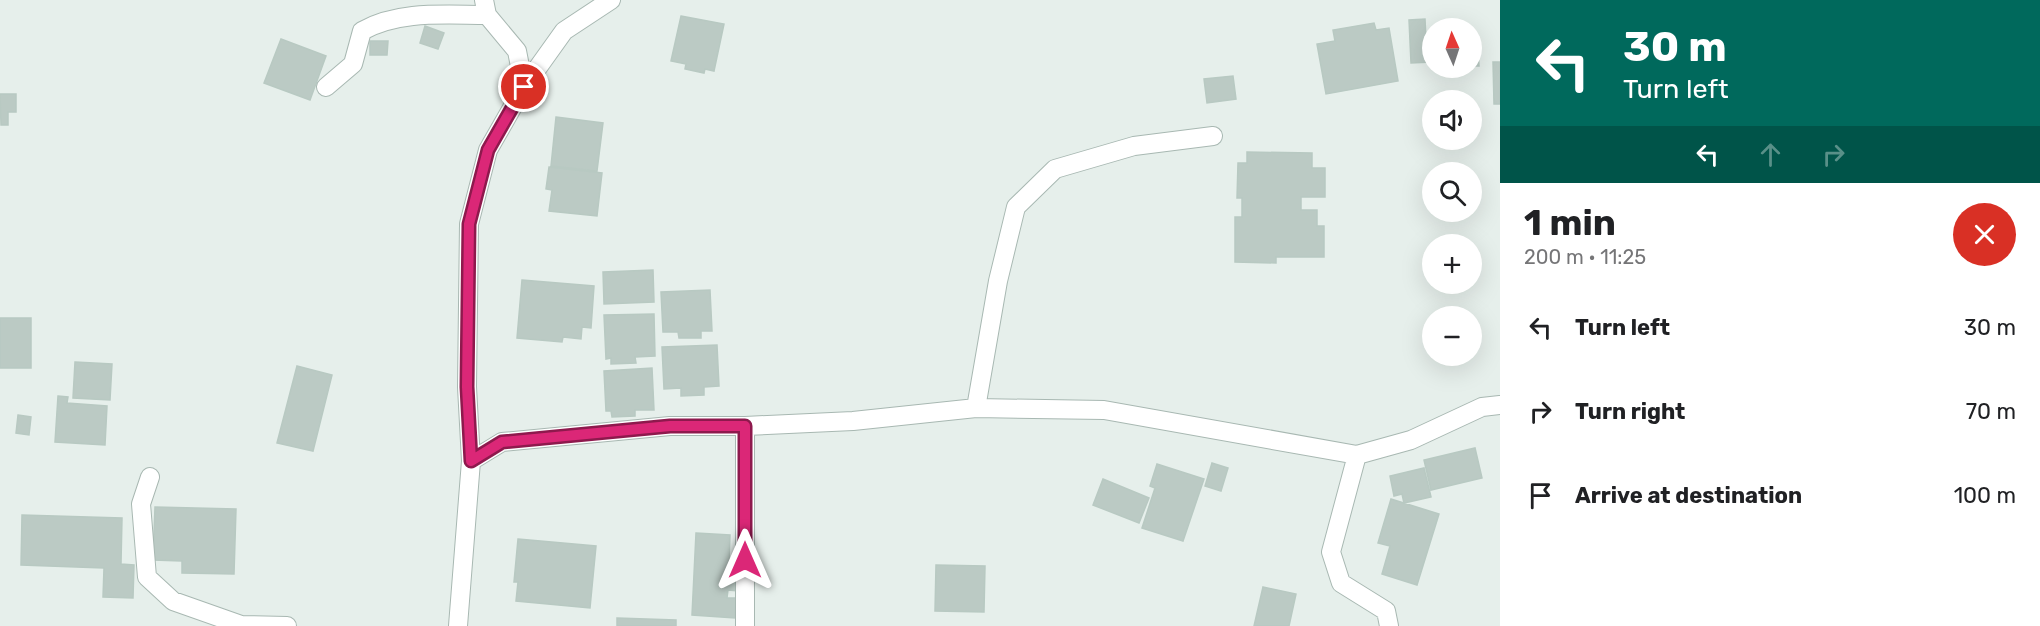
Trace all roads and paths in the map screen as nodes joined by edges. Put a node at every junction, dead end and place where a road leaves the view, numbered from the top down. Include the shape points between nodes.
1 (611, 0) edge
2 (486, 7) edge
3 (326, 87) dead end
4 (524, 87) junction
5 (1213, 136) dead end
6 (1500, 405) edge
7 (976, 408) junction
8 (745, 426) junction
9 (1357, 455) junction
10 (471, 461) junction
11 (150, 477) dead end
12 (287, 626) edge
13 (458, 626) edge
14 (745, 626) edge
15 (1389, 626) edge

1 - 4 street via 564,31
2 - 3 street via 378,22 362,31 353,64
2 - 4 street via 517,51
4 - 10 street via 488,150 469,224 467,387
5 - 7 street via 1134,146 1055,169 1016,207 998,281
6 - 9 street via 1482,407 1411,440
7 - 8 street via 853,421
7 - 9 street via 1104,410
8 - 10 street via 670,426 502,442
8 - 14 street
9 - 15 street via 1331,552 1341,583 1386,611
10 - 13 street
11 - 12 street via 141,504 147,577 173,601 231,622

